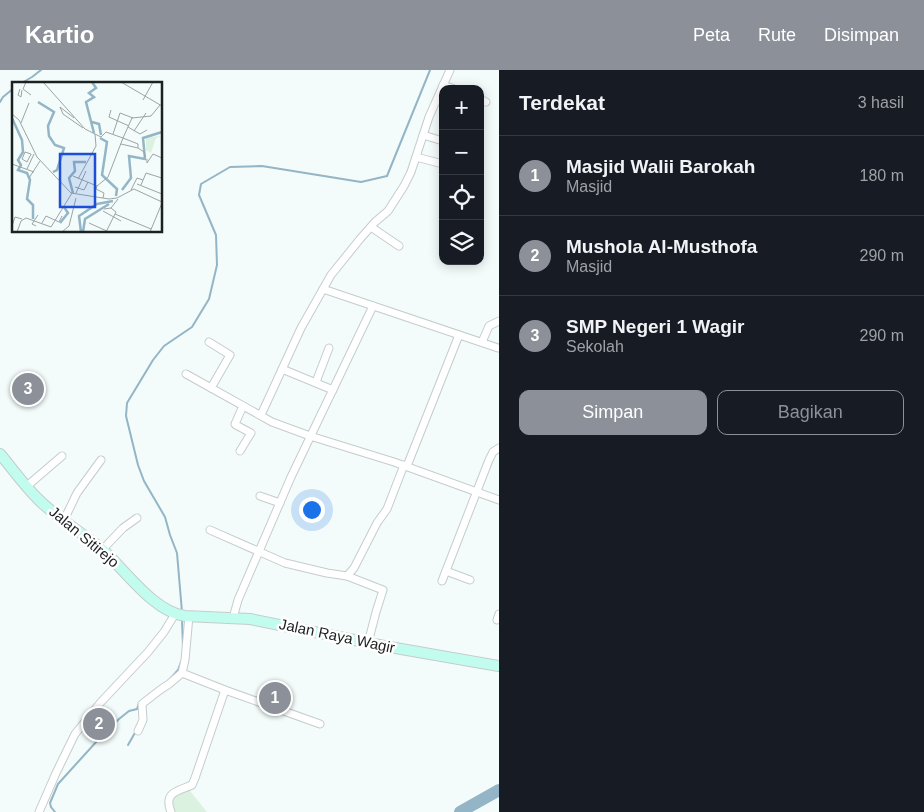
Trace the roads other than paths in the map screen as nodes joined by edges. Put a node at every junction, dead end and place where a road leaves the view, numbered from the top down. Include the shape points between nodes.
1 (450, 70) edge
2 (443, 84) joint
3 (423, 135) junction
4 (439, 140) edge
5 (416, 157) junction
6 (439, 163) dead end
7 (371, 227) junction
8 (399, 246) dead end
9 (323, 289) junction
10 (373, 306) junction
11 (499, 321) edge
12 (459, 335) junction
13 (209, 342) dead end
14 (482, 342) junction
15 (329, 348) dead end
16 (498, 348) dead end
17 (282, 368) junction
18 (186, 374) dead end
19 (316, 382) junction
20 (211, 388) junction
21 (333, 390) junction
22 (243, 406) junction
23 (261, 415) junction
24 (310, 436) junction
25 (499, 448) edge
26 (240, 451) dead end
27 (0, 454) edge
28 (62, 456) dead end
29 (101, 460) dead end
30 (406, 466) junction
31 (27, 486) junction
32 (477, 491) junction
33 (260, 496) dead end
34 (499, 500) edge
35 (280, 503) junction
36 (137, 518) dead end
37 (64, 520) junction
38 (210, 530) dead end
39 (102, 550) junction
40 (259, 550) junction
41 (446, 571) junction
42 (347, 576) junction
43 (470, 580) dead end
44 (442, 581) dead end
45 (182, 615) junction
46 (233, 618) junction
47 (368, 643) junction
48 (499, 666) edge
49 (182, 673) junction
50 (225, 690) junction
51 (320, 724) dead end
52 (138, 731) dead end
53 (38, 812) edge
54 (172, 812) edge

1 - 2 street
2 - 3 street
3 - 4 street
3 - 5 street
5 - 6 street
5 - 7 street via 394,202
7 - 8 street
7 - 9 street via 346,255
9 - 10 street
9 - 17 street
10 - 12 street
10 - 21 street
11 - 14 street via 489,326
12 - 14 street
12 - 30 street
13 - 20 street via 230,355
14 - 16 street
15 - 19 street
17 - 19 street
17 - 23 street
18 - 20 street
19 - 21 street
20 - 22 street
21 - 24 street
22 - 23 street
22 - 26 street via 235,424 251,433
23 - 24 street
24 - 30 street
24 - 35 street
25 - 32 street via 488,460
27 - 31 main road, Jalan Sitirejo
28 - 31 street
29 - 37 street
30 - 32 street
30 - 42 street via 387,508
31 - 37 main road, Jalan Sitirejo
32 - 34 street
32 - 41 street
33 - 35 street
35 - 40 street
36 - 39 street
37 - 39 main road, Jalan Sitirejo
38 - 40 street
39 - 45 main road, Jalan Sitirejo via 150,597 166,609
40 - 42 street via 286,563
40 - 46 street
41 - 43 street
41 - 44 street
42 - 47 street via 383,590
45 - 46 main road, Jalan Raya Wagir
45 - 49 street via 185,660
45 - 53 street via 83,723 68,745
46 - 47 main road, Jalan Raya Wagir via 272,622
47 - 48 main road, Jalan Raya Wagir
49 - 50 street
49 - 52 street via 142,704 143,720
50 - 51 street
50 - 54 street via 196,778 192,785 172,792 169,802

